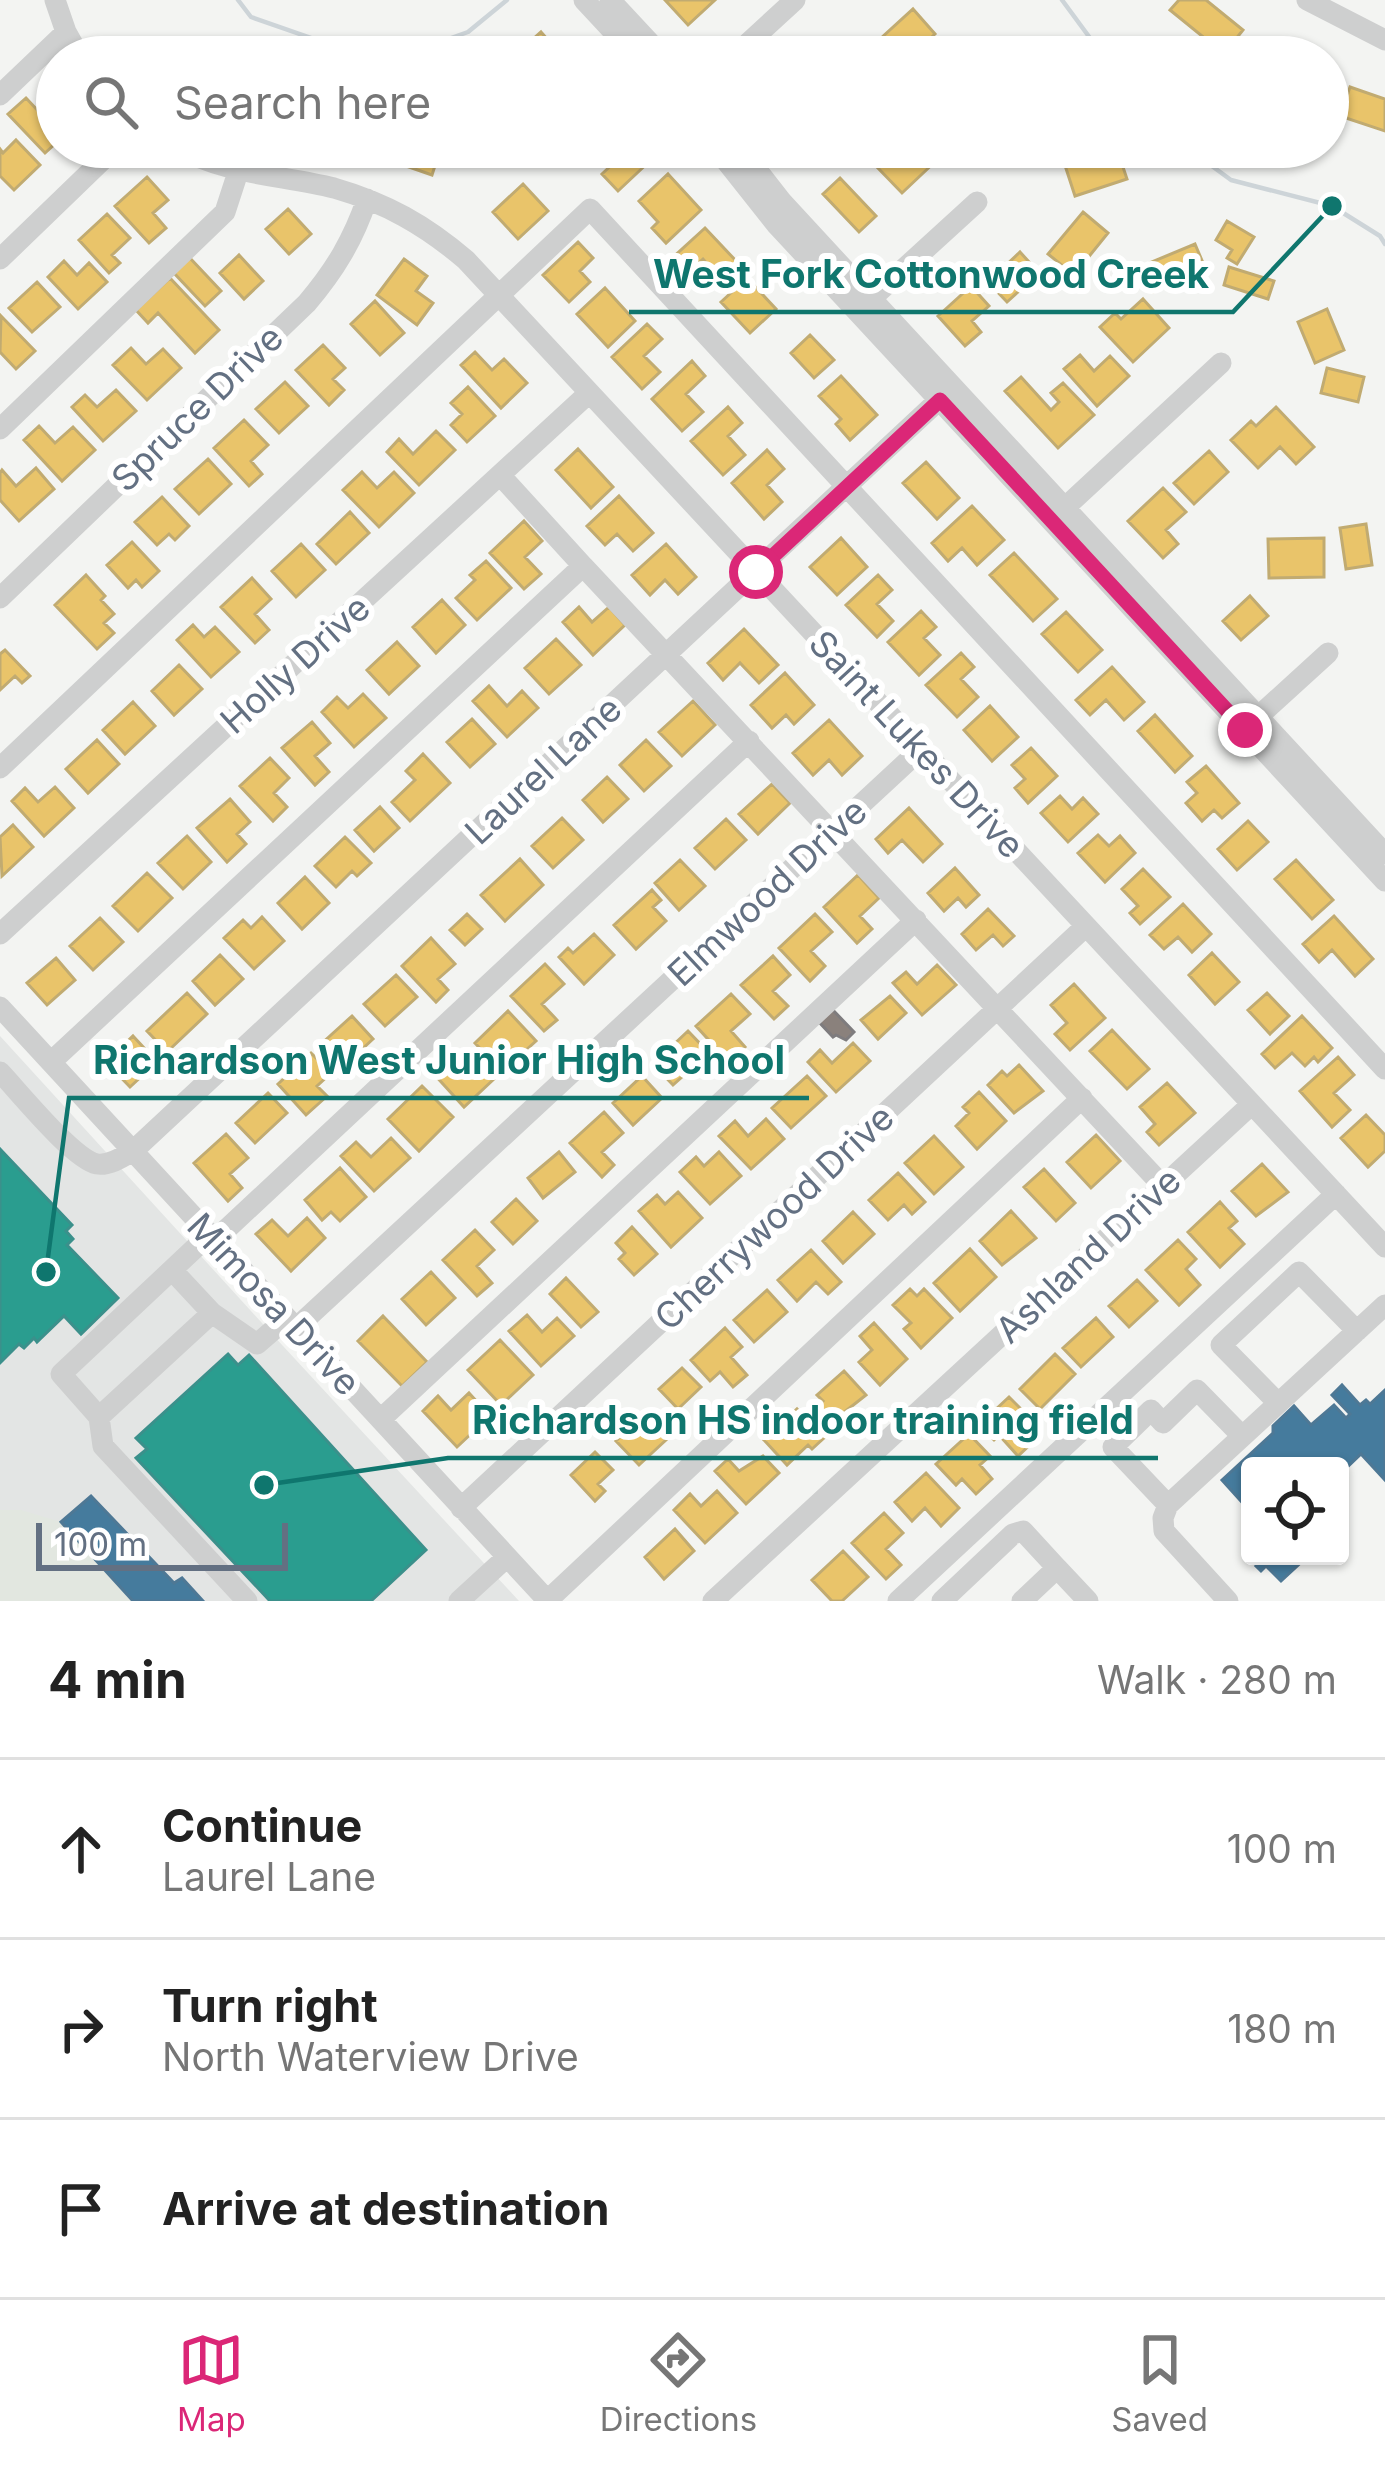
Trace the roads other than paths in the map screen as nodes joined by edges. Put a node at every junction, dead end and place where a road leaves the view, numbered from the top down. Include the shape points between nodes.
1 (55, 0) edge
2 (584, 0) edge
3 (610, 0) edge
4 (795, 0) edge
5 (1307, 0) edge
6 (66, 32) junction
7 (62, 36) edge
8 (68, 36) edge
9 (617, 36) edge
10 (643, 36) edge
11 (756, 36) edge
12 (1385, 40) edge
13 (36, 61) edge
14 (0, 95) edge
15 (94, 168) edge
16 (732, 168) edge
17 (755, 168) edge
18 (239, 169) joint
19 (367, 199) junction
20 (977, 202) dead end
21 (0, 259) edge
22 (498, 293) junction
23 (864, 305) junction
24 (1221, 363) dead end
25 (589, 393) junction
26 (946, 394) junction
27 (0, 429) edge
28 (501, 476) junction
29 (848, 487) junction
30 (1058, 514) junction
31 (583, 566) junction
32 (756, 572) junction
33 (0, 598) edge
34 (1328, 653) dead end
35 (668, 654) junction
36 (1252, 723) junction
37 (749, 741) junction
38 (921, 749) junction
39 (0, 768) edge
40 (832, 831) junction
41 (1385, 854) edge
42 (1385, 881) edge
43 (916, 920) junction
44 (1086, 926) junction
45 (0, 934) edge
46 (0, 1007) edge
47 (999, 1008) junction
48 (51, 1062) junction
49 (1385, 1069) edge
50 (0, 1072) edge
51 (1082, 1098) junction
52 (1252, 1104) junction
53 (133, 1151) junction
54 (1163, 1186) junction
55 (1336, 1194) junction
56 (212, 1237) junction
57 (1385, 1247) edge
58 (172, 1270) junction
59 (1384, 1310) edge
60 (212, 1312) junction
61 (292, 1323) junction
62 (1357, 1331) junction
63 (1278, 1403) junction
64 (99, 1418) junction
65 (381, 1419) junction
66 (1242, 1436) junction
67 (1168, 1505) junction
68 (461, 1508) junction
69 (507, 1557) junction
70 (1057, 1568) junction
71 (247, 1601) edge
72 (458, 1601) edge
73 (548, 1601) edge
74 (713, 1601) edge
75 (898, 1601) edge
76 (942, 1601) edge
77 (1022, 1601) edge
78 (1088, 1601) edge
79 (1228, 1601) edge

1 - 6 street
2 - 9 street
3 - 10 street
4 - 11 street
5 - 12 street
6 - 7 street
6 - 8 street
13 - 14 street
15 - 21 street
16 - 23 street via 776,224
17 - 23 street
18 - 19 street, Saint Lukes Drive
18 - 27 street via 225,212
19 - 22 street, Saint Lukes Drive via 436,235
19 - 33 street, Spruce Drive via 337,268 307,303
20 - 23 street
22 - 25 street, Saint Lukes Drive
22 - 29 street via 590,209
22 - 39 street
23 - 26 street
24 - 30 street
25 - 28 street, Holly Drive
25 - 32 street, Saint Lukes Drive
26 - 29 street, Laurel Lane
26 - 30 street
28 - 31 street
28 - 45 street, Holly Drive
29 - 32 street, Laurel Lane
29 - 49 street
30 - 36 street
31 - 35 street
31 - 48 street
32 - 35 street, Laurel Lane
32 - 38 street, Saint Lukes Drive
34 - 36 street
35 - 37 street
35 - 53 street, Laurel Lane
36 - 41 street
36 - 42 street
37 - 40 street
37 - 56 street
38 - 40 street, Elmwood Drive
38 - 44 street, Saint Lukes Drive
40 - 43 street
40 - 61 street, Elmwood Drive
43 - 47 street
43 - 65 street
44 - 47 street, Cherrywood Drive
44 - 52 street, Saint Lukes Drive
46 - 48 street, Mimosa Drive
47 - 51 street
47 - 68 street, Cherrywood Drive
48 - 53 street, Mimosa Drive
50 - 53 street via 91,1162
51 - 54 street
51 - 73 street
52 - 54 street, Ashland Drive
52 - 55 street, Saint Lukes Drive
53 - 56 street, Mimosa Drive
54 - 74 street, Ashland Drive
55 - 57 street, Saint Lukes Drive
55 - 75 street
56 - 58 street
56 - 61 street, Mimosa Drive
58 - 60 street
58 - 64 street via 61,1374
59 - 62 street
60 - 61 street, Elmwood Drive via 257,1344
60 - 64 street
61 - 65 street, Mimosa Drive
62 - 63 street
62 - 63 street via 1299,1272 1283,1286 1221,1345
63 - 66 street
64 - 71 street via 103,1446
65 - 68 street, Mimosa Drive
66 - 67 street
66 - 67 street via 1197,1390 1163,1423 1151,1410 1113,1447
67 - 79 street via 1164,1531
68 - 69 street, Mimosa Drive
69 - 72 street
69 - 73 street, Mimosa Drive
70 - 76 street via 1023,1531
70 - 77 street
70 - 78 street

